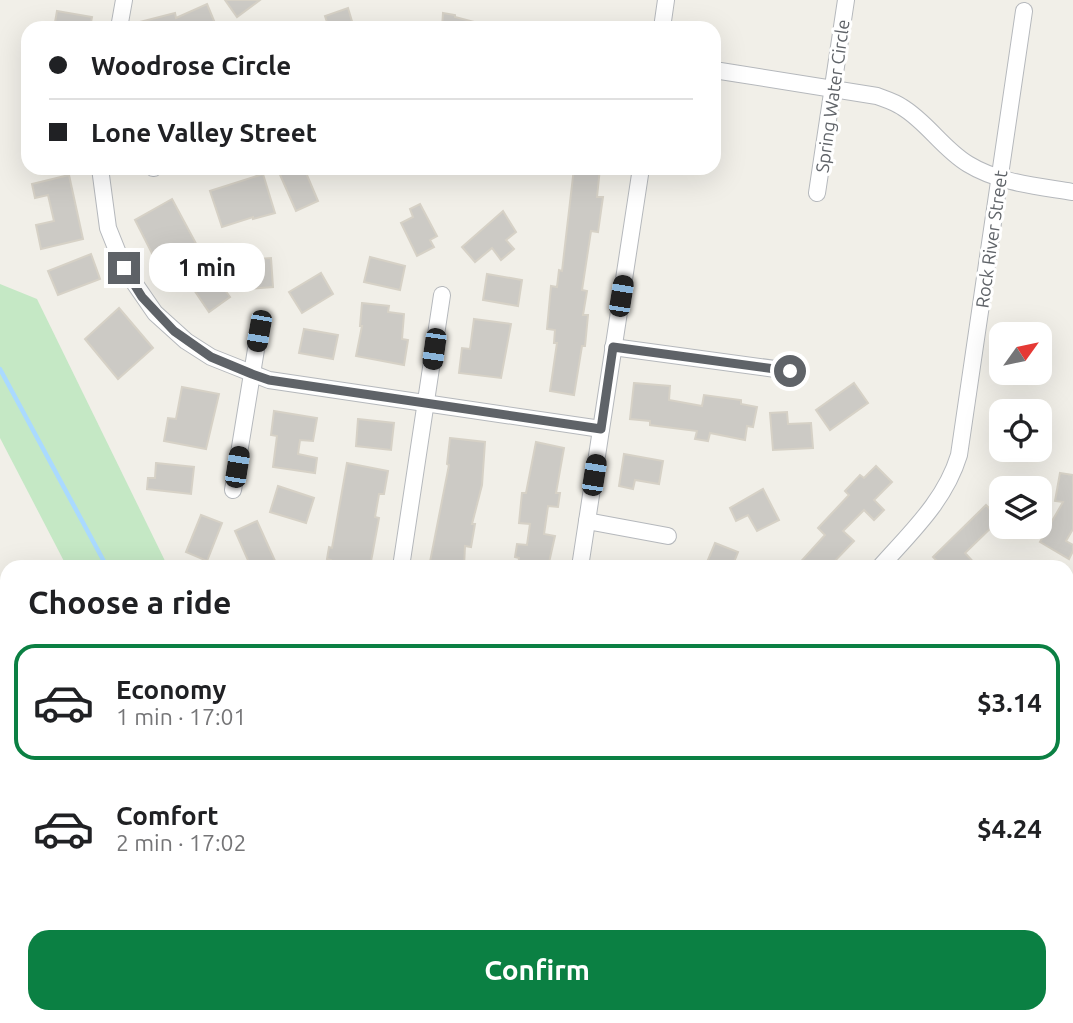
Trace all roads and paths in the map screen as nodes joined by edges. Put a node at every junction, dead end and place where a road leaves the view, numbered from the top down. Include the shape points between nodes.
1 (124, 0) edge
2 (666, 0) edge
3 (846, 0) edge
4 (1024, 11) dead end
5 (120, 21) edge
6 (663, 21) edge
7 (721, 71) edge
8 (833, 88) junction
9 (101, 175) edge
10 (640, 175) edge
11 (1000, 178) junction
12 (1073, 192) edge
13 (817, 193) dead end
14 (442, 295) dead end
15 (259, 331) dead end
16 (613, 347) junction
17 (790, 371) dead end
18 (252, 374) junction
19 (426, 403) junction
20 (601, 429) junction
21 (233, 491) dead end
22 (587, 520) junction
23 (668, 536) dead end
24 (402, 560) edge
25 (581, 560) edge
26 (886, 560) edge

1 - 5 street
2 - 6 street
3 - 8 street, Spring Water Circle
4 - 11 street, Rock River Street
7 - 8 street
8 - 11 street via 877,96 902,107 969,165
8 - 13 street, Spring Water Circle
9 - 18 street via 112,238 142,297 186,341
10 - 16 street
11 - 12 street
11 - 26 street, Rock River Street via 959,455 934,506
14 - 19 street
15 - 18 street
16 - 17 street
16 - 20 street
18 - 19 street
18 - 21 street
19 - 20 street
19 - 24 street
20 - 22 street
22 - 23 street
22 - 25 street

